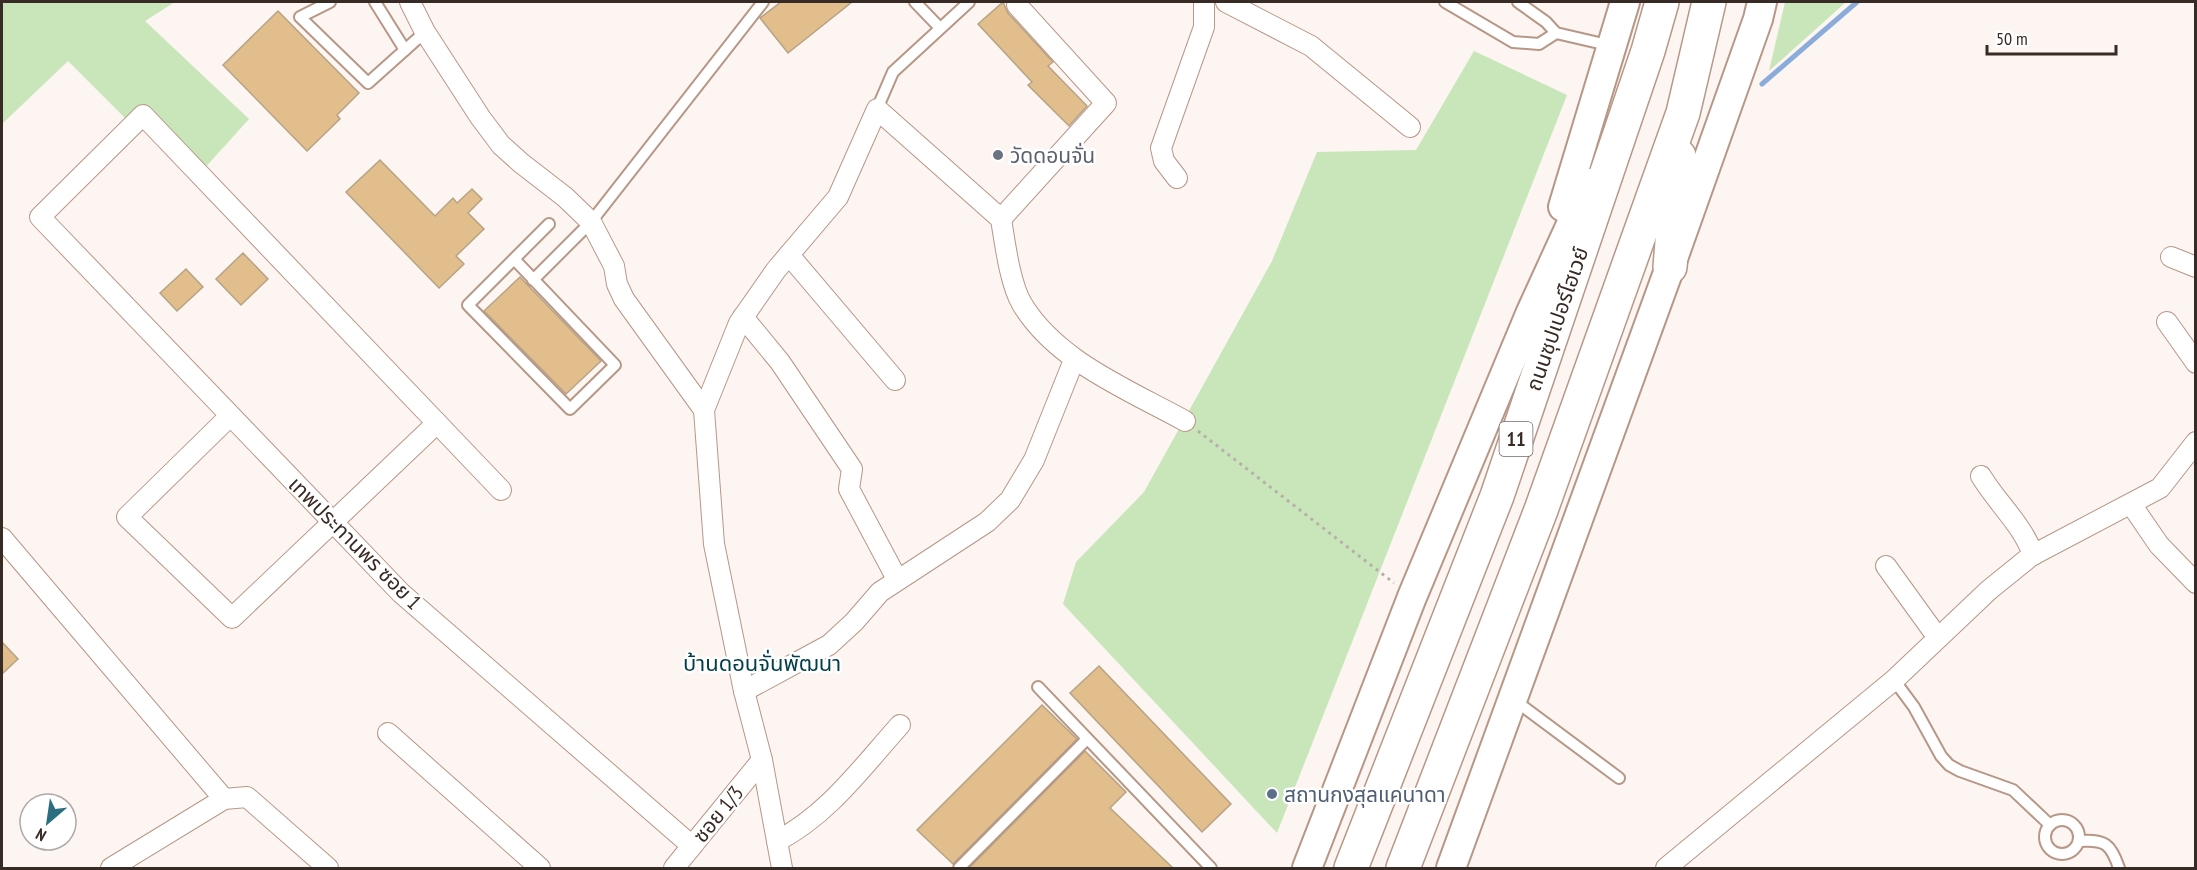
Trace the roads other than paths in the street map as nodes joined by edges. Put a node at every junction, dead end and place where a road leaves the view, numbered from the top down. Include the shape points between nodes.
1 (330, 2) edge
2 (375, 2) edge
3 (411, 2) edge
4 (763, 2) edge
5 (915, 2) edge
6 (969, 2) edge
7 (1204, 2) edge
8 (1226, 2) edge
9 (1445, 2) edge
10 (1518, 2) edge
11 (1625, 2) edge
12 (1662, 2) edge
13 (1709, 2) edge
14 (1762, 2) edge
15 (1016, 3) edge
16 (940, 28) junction
17 (425, 32) junction
18 (1556, 33) junction
19 (1612, 46) junction
20 (405, 50) junction
21 (1639, 75) junction
22 (877, 109) junction
23 (1683, 113) junction
24 (1410, 127) dead end
25 (1177, 178) dead end
26 (1001, 219) junction
27 (591, 222) junction
28 (549, 224) dead end
29 (789, 255) junction
30 (2171, 257) dead end
31 (513, 259) junction
32 (1670, 267) junction
33 (2196, 267) edge
34 (533, 280) junction
35 (1531, 312) junction
36 (742, 317) junction
37 (2167, 322) dead end
38 (1074, 360) junction
39 (2196, 363) edge
40 (895, 380) dead end
41 (704, 410) junction
42 (230, 416) junction
43 (1185, 421) road end
44 (436, 423) junction
45 (2196, 442) edge
46 (1981, 476) dead end
47 (501, 490) dead end
48 (2131, 504) junction
49 (332, 523) junction
50 (2, 538) edge
51 (2033, 555) junction
52 (1886, 566) dead end
53 (897, 579) junction
54 (2196, 583) edge
55 (1938, 638) junction
56 (1894, 680) junction
57 (1038, 687) dead end
58 (744, 691) junction
59 (1513, 699) junction
60 (900, 724) dead end
61 (388, 732) dead end
62 (1088, 739) junction
63 (762, 760) junction
64 (1619, 778) dead end
65 (224, 799) junction
66 (2050, 825) junction
67 (777, 841) junction
68 (2079, 841) junction
69 (692, 846) junction
70 (111, 868) edge
71 (328, 868) edge
72 (540, 868) edge
73 (674, 868) edge
74 (782, 868) edge
75 (959, 868) edge
76 (1211, 868) edge
77 (1307, 868) edge
78 (1351, 868) edge
79 (1403, 868) edge
80 (1451, 868) edge
81 (1666, 868) edge
82 (2119, 868) edge

1 - 20 lane via 300,17 368,83
2 - 20 lane
3 - 17 street
4 - 27 lane
5 - 16 lane
6 - 16 lane
7 - 25 street via 1204,27 1161,147 1164,161
8 - 24 street via 1311,46
9 - 18 lane via 1513,42 1539,44
10 - 18 lane
11 - 19 main road
12 - 21 highway, ถนนซุปเปอร์ไฮเวย์ / 11
13 - 23 highway, 11
14 - 32 main road
15 - 26 street via 1106,103
16 - 22 lane via 893,72
17 - 20 lane
17 - 27 street via 501,145
18 - 19 lane
19 - 35 main road
21 - 35 main road
21 - 78 highway, ถนนซุปเปอร์ไฮเวย์ / 11 via 1497,496
22 - 26 street
22 - 29 street via 838,197
23 - 32 highway
23 - 79 highway, 11 via 1541,510
26 - 38 street via 1008,261 1022,303
27 - 34 lane
27 - 41 street via 614,266 624,299
28 - 31 lane
29 - 36 street
29 - 40 street
30 - 33 street
31 - 34 lane
31 - 34 lane via 468,305 570,409 615,365
32 - 59 main road
35 - 77 main road via 1412,597
36 - 41 street
36 - 53 street via 780,362 852,469 849,489
37 - 39 street
38 - 43 street
38 - 53 street via 1034,460 1010,500 987,522
41 - 58 street via 714,544
42 - 44 street, เทพประทานพร ซอย 1 via 39,217 143,115
42 - 49 street, เทพประทานพร ซอย 1
42 - 49 street via 127,517 232,618
44 - 47 street
44 - 49 street
45 - 48 street via 2160,488
46 - 51 street via 2028,540
48 - 51 street
48 - 54 street via 2159,544
49 - 69 street, เทพประทานพร ซอย 1 via 401,593
50 - 65 street
51 - 55 street
52 - 55 street
53 - 58 street via 829,645
55 - 56 street
56 - 66 lane via 1949,765 2013,790
56 - 81 street
57 - 62 lane
58 - 63 street
59 - 64 lane
59 - 80 main road
60 - 67 street via 829,803 796,832
61 - 72 street
62 - 75 lane
62 - 76 lane
63 - 67 street
63 - 69 street, ซอย 1/3
65 - 70 street
65 - 71 street via 248,797
66 - 68 lane via 2061,820 2073,824
66 - 68 lane via 2045,832 2046,843 2055,854 2073,851
67 - 74 street
68 - 82 lane via 2097,839 2107,845
69 - 73 street, ซอย 1/3

